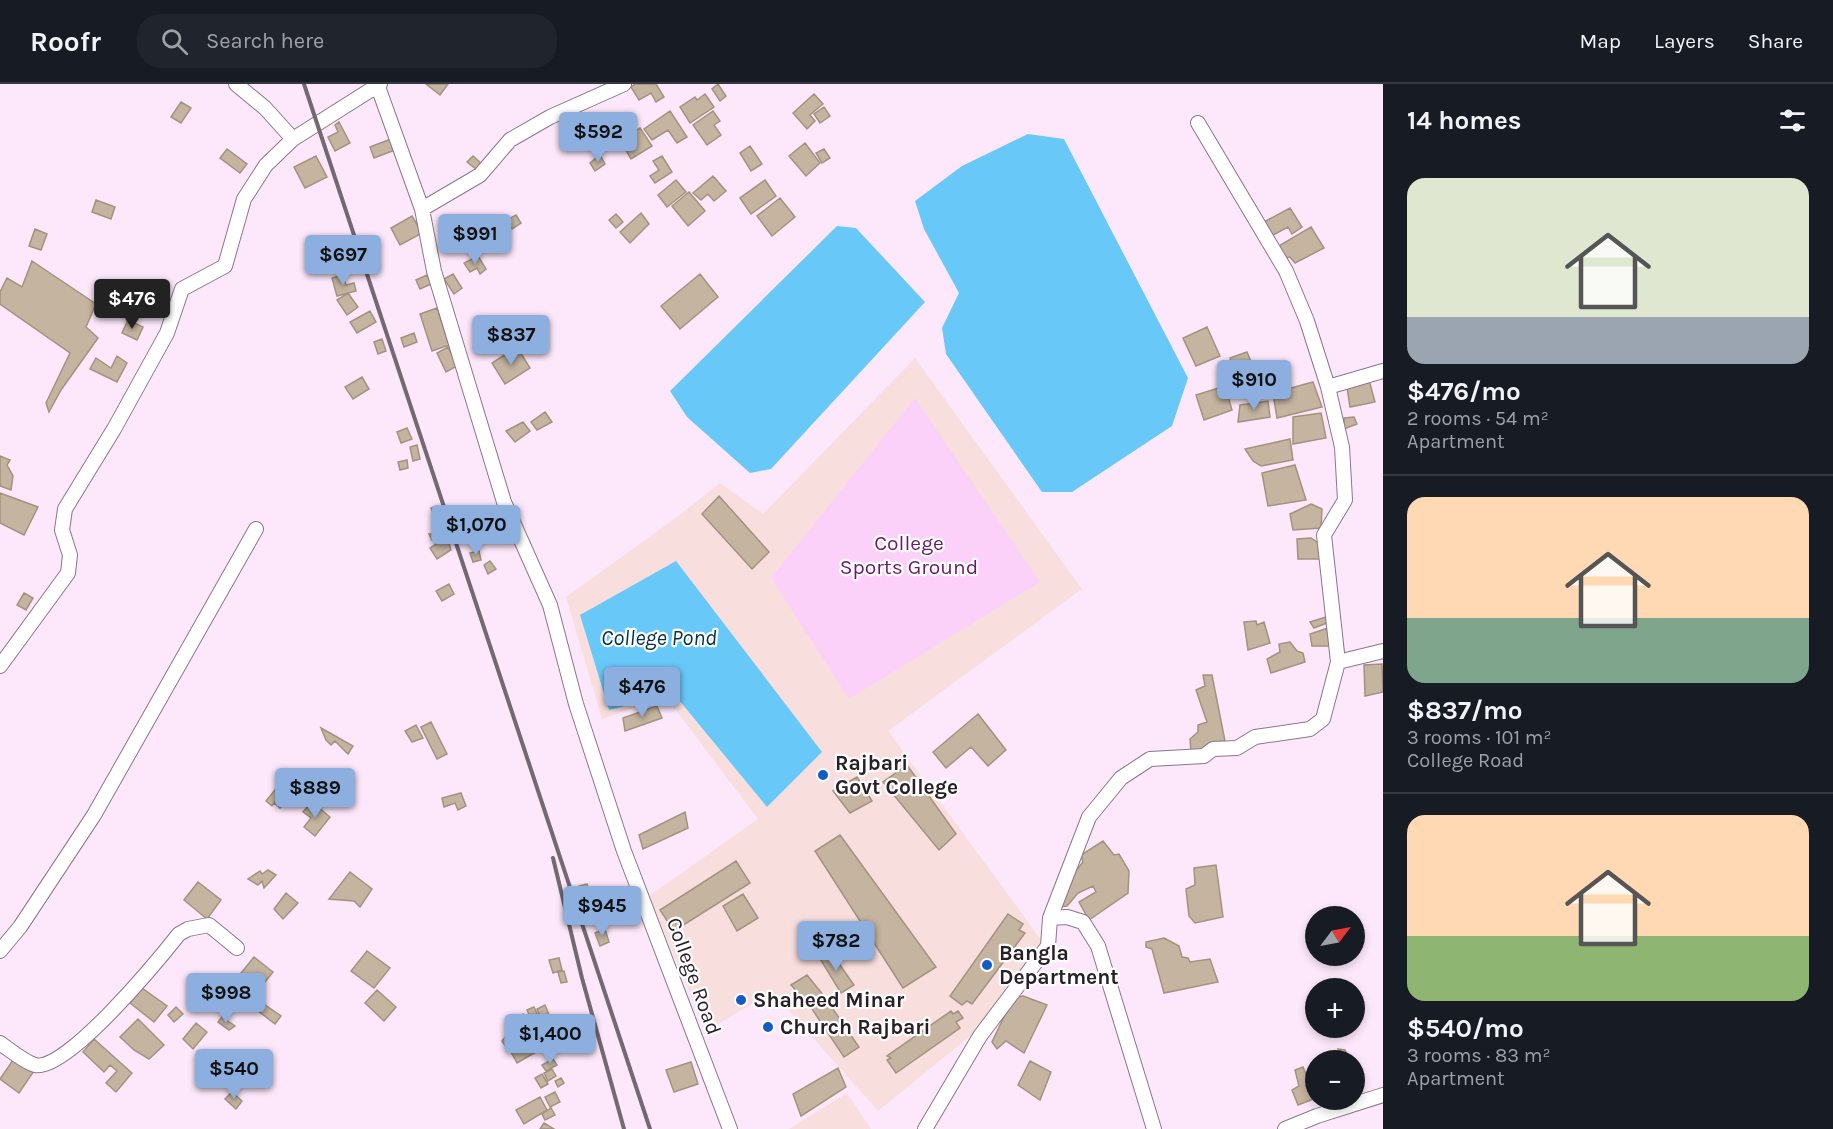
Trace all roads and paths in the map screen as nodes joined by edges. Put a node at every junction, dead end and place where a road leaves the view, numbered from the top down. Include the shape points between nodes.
1 (236, 84) edge
2 (624, 84) edge
3 (378, 85) edge
4 (1198, 123) dead end
5 (293, 139) junction
6 (422, 209) junction
7 (1383, 371) edge
8 (1328, 387) junction
9 (256, 529) dead end
10 (1383, 651) edge
11 (1338, 662) junction
12 (0, 666) edge
13 (1050, 918) junction
14 (237, 948) dead end
15 (0, 951) edge
16 (0, 1043) edge
17 (1383, 1095) edge
18 (730, 1129) edge
19 (925, 1129) edge
20 (1154, 1129) edge
21 (1285, 1129) edge

1 - 5 street
2 - 6 street via 550,117 510,140 480,175
3 - 5 street
3 - 6 street, College Road
4 - 8 street via 1286,271
5 - 12 street via 266,165 244,199 225,266 182,289 167,333 65,509 62,530 70,555 68,573
6 - 18 street, College Road via 434,271 504,502 550,605 576,704 624,851
7 - 8 street
8 - 11 street via 1342,447 1345,500 1324,535
9 - 15 street via 94,815
10 - 11 street
11 - 13 street via 1323,719 1310,729 1255,737 1237,748 1213,748 1204,756 1150,759 1120,778 1089,817
13 - 19 street via 1048,946 980,1036
13 - 20 street via 1067,917 1083,922 1098,946
14 - 16 street via 208,925 179,934 97,1026 46,1064 35,1065
17 - 21 street

